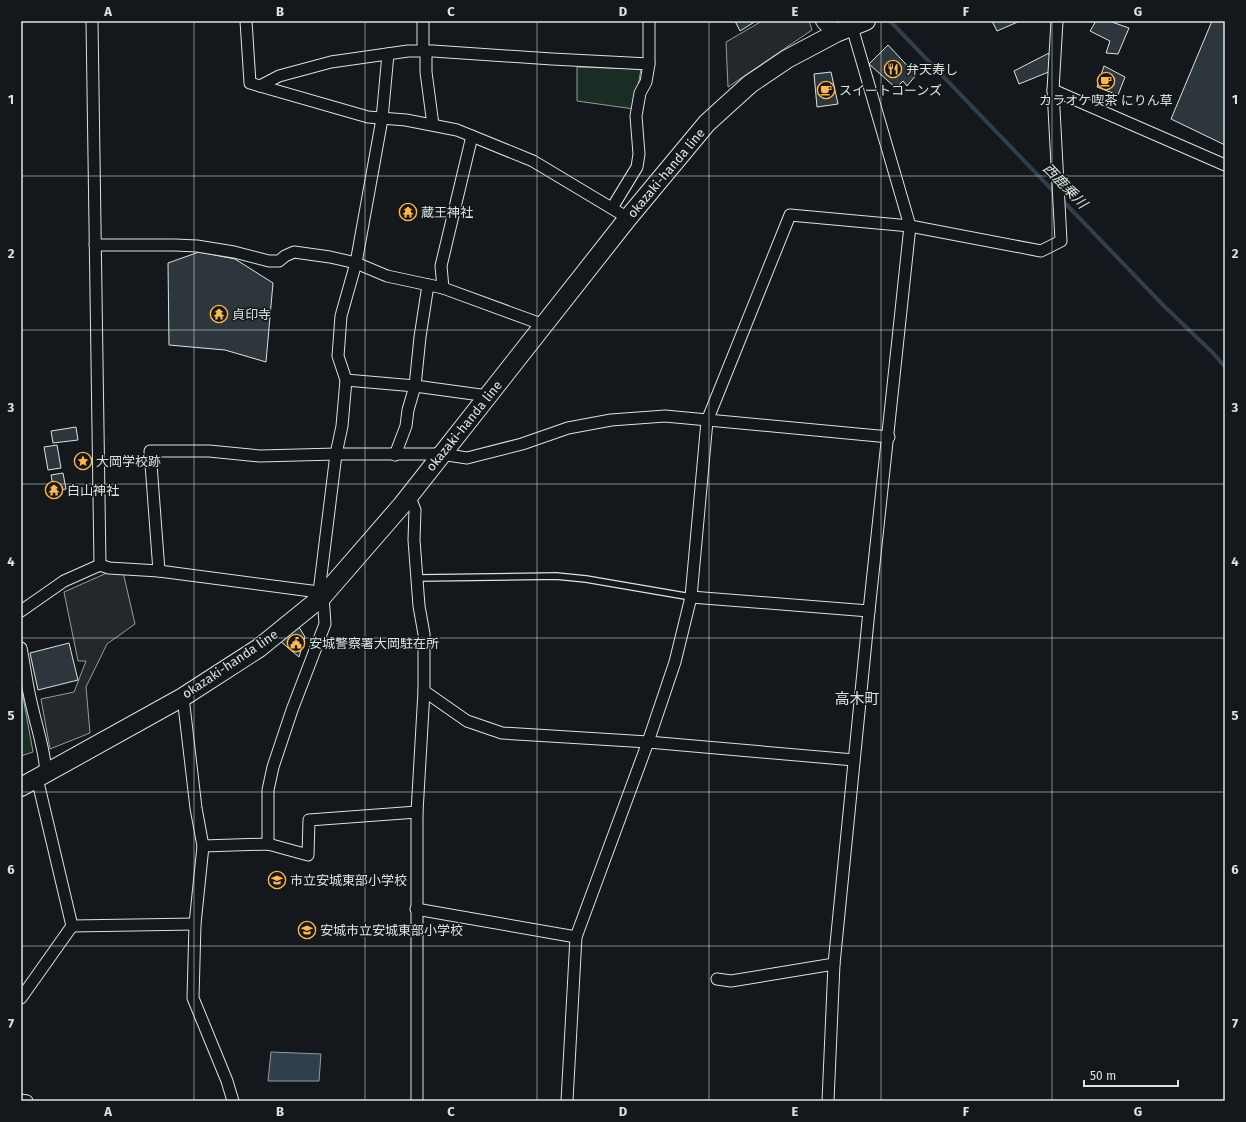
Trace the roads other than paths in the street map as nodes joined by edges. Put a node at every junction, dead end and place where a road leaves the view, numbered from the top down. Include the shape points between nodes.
1 (92, 21) edge
2 (246, 21) edge
3 (423, 21) edge
4 (649, 21) edge
5 (1057, 21) edge
6 (844, 26) edge
7 (424, 51) junction
8 (388, 54) junction
9 (649, 64) junction
10 (260, 86) junction
11 (1053, 90) junction
12 (382, 119) junction
13 (433, 125) junction
14 (472, 136) junction
15 (1225, 165) edge
16 (612, 208) junction
17 (628, 218) junction
18 (910, 226) junction
19 (95, 245) junction
20 (356, 263) junction
21 (428, 285) junction
22 (442, 288) junction
23 (544, 325) junction
24 (346, 380) junction
25 (415, 386) junction
26 (488, 396) junction
27 (707, 421) junction
28 (889, 437) junction
29 (336, 454) junction
30 (441, 454) junction
31 (395, 455) junction
32 (409, 495) junction
33 (100, 565) junction
34 (159, 571) junction
35 (418, 578) junction
36 (321, 594) junction
37 (691, 597) junction
38 (21, 611) edge
39 (869, 611) junction
40 (21, 648) edge
41 (424, 692) junction
42 (184, 697) junction
43 (648, 742) junction
44 (854, 760) junction
45 (42, 776) junction
46 (21, 787) edge
47 (417, 812) junction
48 (268, 844) junction
49 (203, 846) junction
50 (416, 909) junction
51 (195, 924) junction
52 (72, 926) junction
53 (576, 937) junction
54 (834, 964) junction
55 (717, 979) dead end
56 (21, 998) edge
57 (21, 1100) edge
58 (27, 1101) edge
59 (233, 1101) edge
60 (417, 1101) edge
61 (567, 1101) edge
62 (828, 1101) edge

1 - 19 street
2 - 10 street via 250,83
3 - 7 street
4 - 9 street
5 - 11 street
6 - 17 main road, okazaki-handa line via 750,84 707,123
6 - 18 street
7 - 8 street
7 - 9 street
7 - 13 street
8 - 10 street via 331,62 279,76
8 - 12 street
9 - 16 street via 636,116 639,154 637,167
10 - 12 street
11 - 15 street
11 - 18 street via 1061,241 1041,251
12 - 13 street
12 - 20 street
13 - 14 street
14 - 16 street via 533,161
14 - 22 street via 441,266
16 - 17 street
17 - 23 main road, okazaki-handa line
18 - 27 street via 790,216
18 - 28 street
19 - 20 street via 197,246 270,261 279,261 294,252 303,252
19 - 33 street
20 - 21 street via 386,276
20 - 24 street via 341,316 338,356
21 - 22 street
21 - 25 street
22 - 23 street
23 - 26 main road, okazaki-handa line
24 - 25 street
24 - 29 street via 342,426
25 - 26 street
25 - 31 street via 406,426
26 - 30 main road, okazaki-handa line
27 - 28 street
27 - 30 street via 665,416 611,420 568,428 522,444 467,458
27 - 37 street
28 - 39 street
29 - 31 street
29 - 34 street via 260,456 209,451 150,451
29 - 36 street
30 - 31 street
30 - 32 main road, okazaki-handa line
32 - 35 street via 415,510 414,540
32 - 36 main road, okazaki-handa line
33 - 34 street via 109,568
33 - 38 street via 64,581
34 - 36 street
35 - 37 lane via 556,576
35 - 41 street via 424,634
36 - 42 main road, okazaki-handa line via 259,648
36 - 48 street via 325,624 292,710 268,790
37 - 39 street
37 - 43 street via 675,662
39 - 44 street
40 - 45 street via 42,745
41 - 43 street via 467,721 502,733
41 - 47 street
42 - 45 main road, okazaki-handa line
42 - 49 street via 196,808
43 - 44 street
43 - 53 street
44 - 54 street
45 - 46 main road, okazaki-handa line
45 - 52 street
47 - 48 street via 309,820 308,855
47 - 50 street
48 - 49 street
49 - 51 street
50 - 53 street
50 - 60 street
51 - 52 street
51 - 59 street via 193,998
52 - 56 street
53 - 61 street
54 - 55 street via 731,981
54 - 62 street
57 - 58 street

